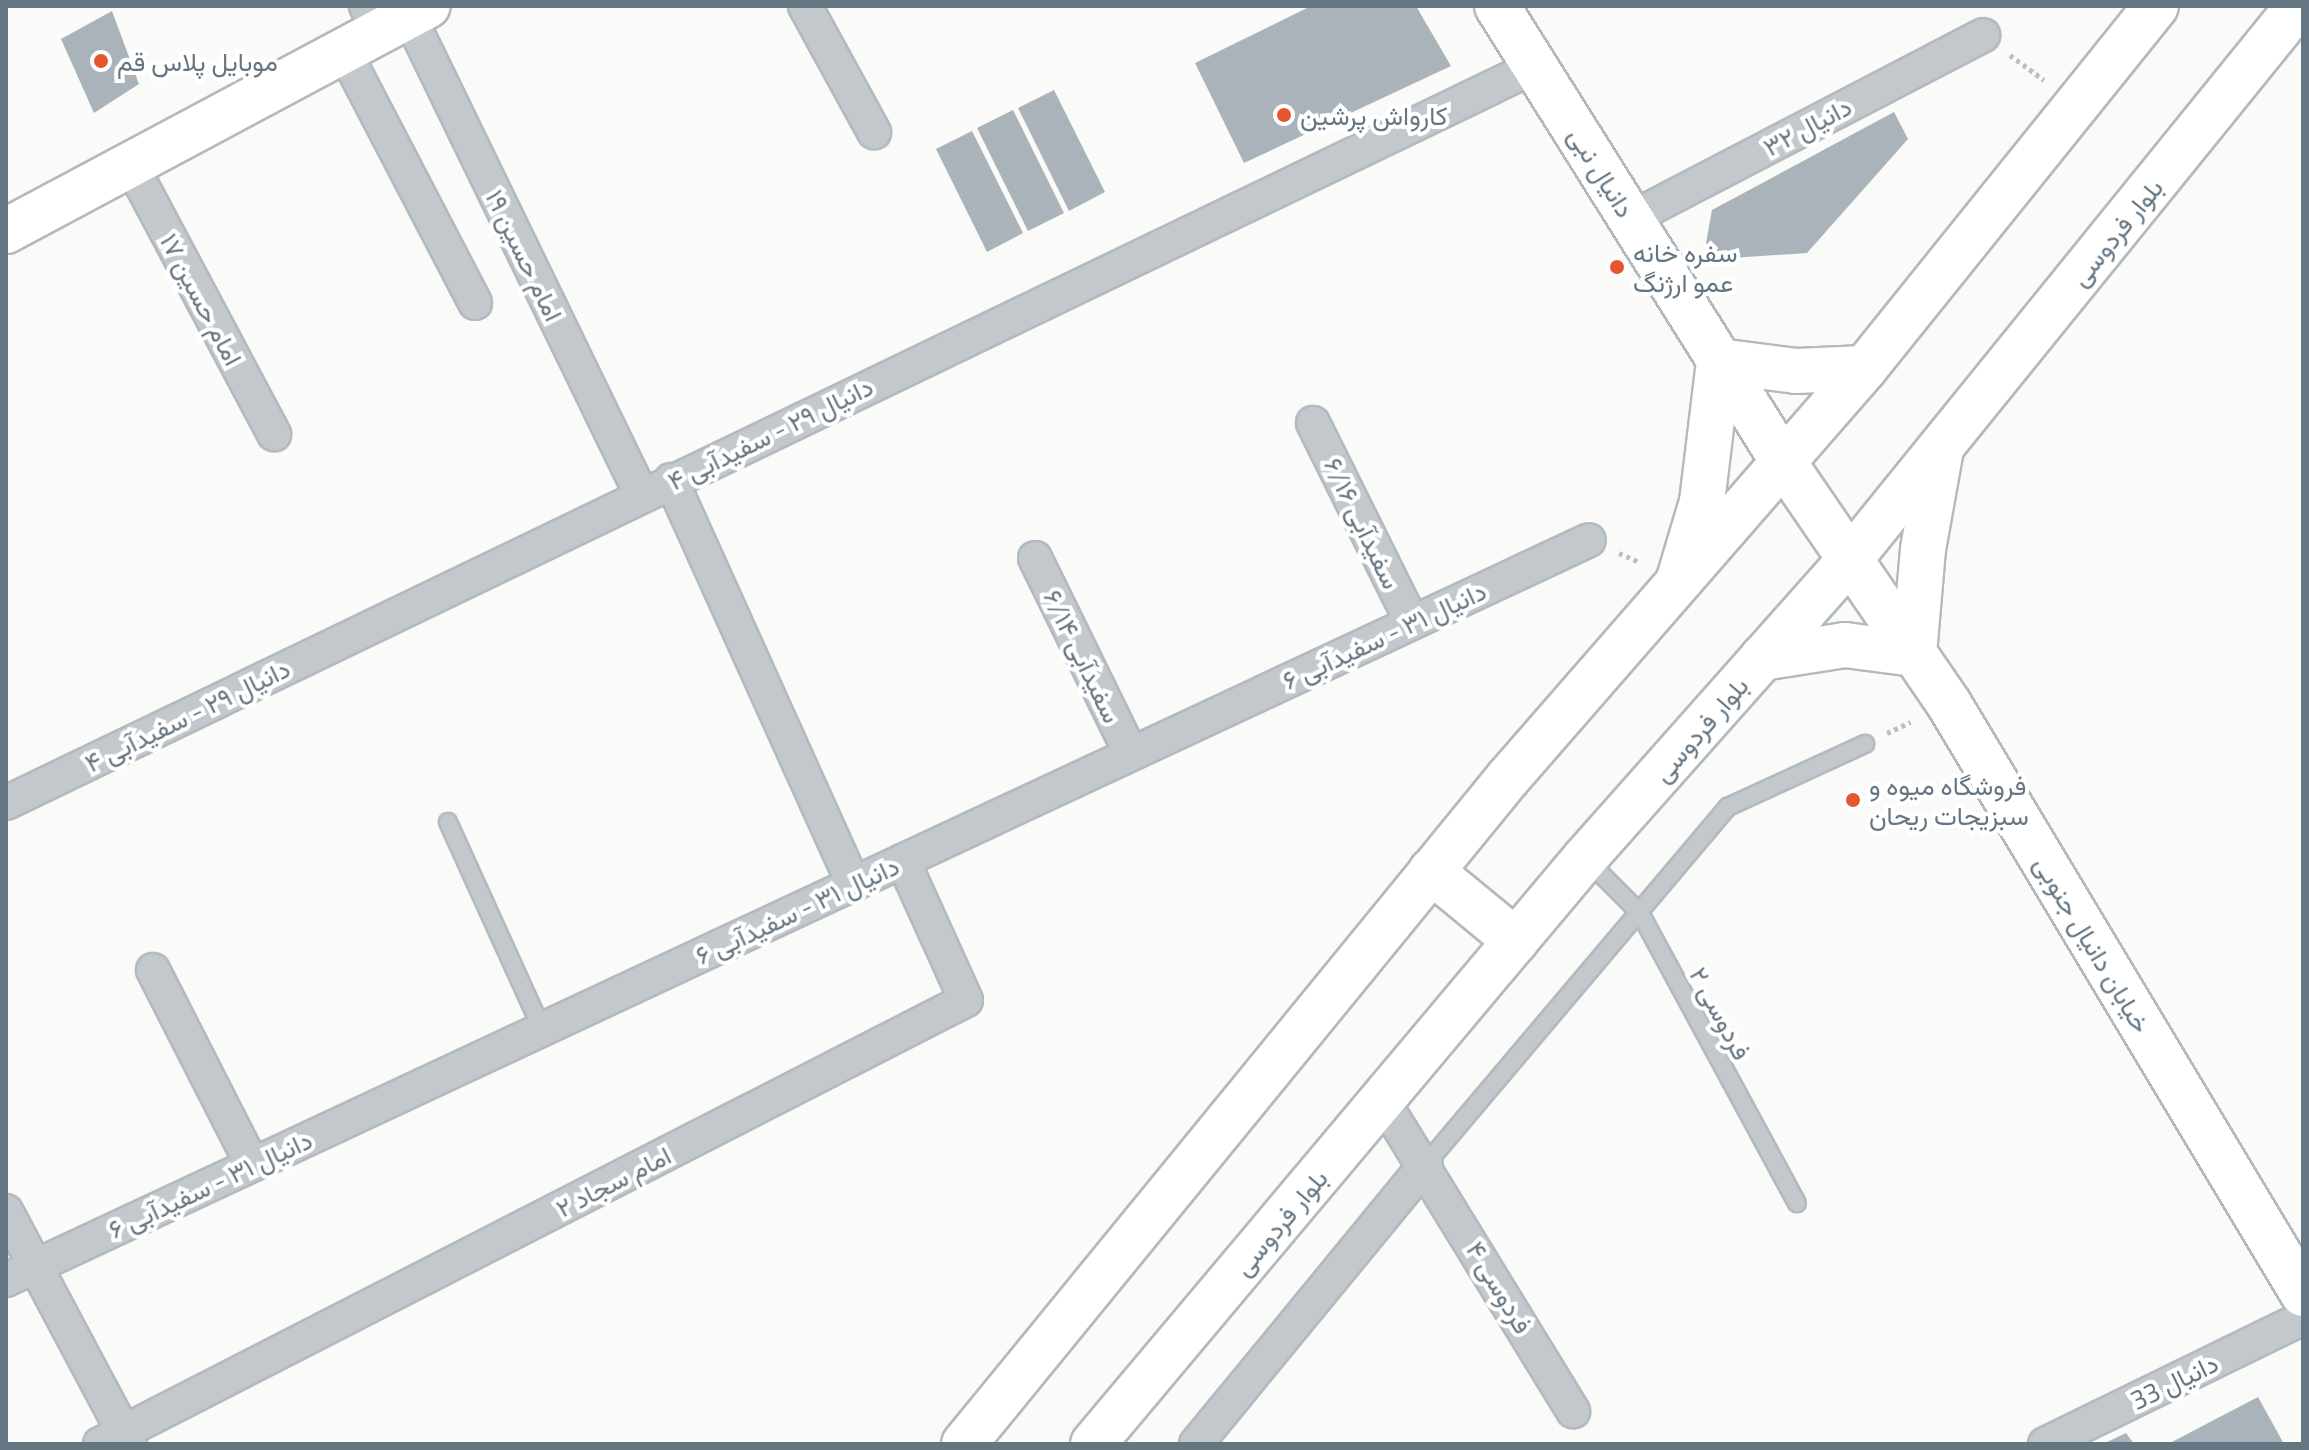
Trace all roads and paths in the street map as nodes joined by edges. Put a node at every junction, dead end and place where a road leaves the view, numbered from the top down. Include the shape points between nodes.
1 (805, 6) edge
2 (1497, 6) edge
3 (2156, 6) edge
4 (2298, 6) edge
5 (385, 22) edge
6 (1983, 35) joint
7 (1536, 66) junction
8 (2077, 104) junction
9 (874, 132) dead end
10 (131, 165) junction
11 (1632, 218) junction
12 (6, 231) edge
13 (475, 303) dead end
14 (1719, 361) junction
15 (1865, 368) junction
16 (1313, 423) dead end
17 (274, 434) dead end
18 (1941, 449) junction
19 (1782, 460) junction
20 (671, 480) junction
21 (641, 494) junction
22 (1589, 540) joint
23 (1035, 558) dead end
24 (1851, 558) junction
25 (1679, 579) junction
26 (1412, 622) junction
27 (1914, 654) junction
28 (1762, 658) junction
29 (1949, 704) junction
30 (1865, 744) joint
31 (1131, 754) junction
32 (6, 803) edge
33 (448, 822) dead end
34 (1585, 858) junction
35 (903, 861) junction
36 (1431, 871) junction
37 (854, 885) junction
38 (1640, 913) junction
39 (1516, 941) junction
40 (153, 970) dead end
41 (542, 1029) junction
42 (1383, 1101) junction
43 (252, 1164) junction
44 (1426, 1164) junction
45 (1797, 1203) dead end
46 (6, 1211) edge
47 (35, 1266) junction
48 (6, 1280) edge
49 (2303, 1294) edge
50 (2303, 1318) edge
51 (1573, 1411) dead end
52 (118, 1440) edge
53 (964, 1444) edge
54 (1093, 1444) edge
55 (1196, 1444) edge
56 (2045, 1444) edge

1 - 9 street
2 - 7 main road, دانیال نبی
3 - 8 main road
4 - 18 main road, بلوار فردوسی
5 - 10 main road
5 - 13 street
5 - 21 street, امام حسین ۱۹
6 - 8 path
6 - 11 street, دانیال ۳۲
7 - 11 main road, دانیال نبی
7 - 20 street, دانیال ۲۹ - سفیدآبی ۴
8 - 15 main road
10 - 12 main road
10 - 17 street, امام حسین ۱۷
11 - 14 main road, دانیال نبی
14 - 15 main road via 1796,371
14 - 19 main road, دانیال نبی
14 - 25 main road via 1702,502
15 - 19 main road
16 - 26 street, سفیدآبی ۶/۱۶
18 - 24 main road, بلوار فردوسی
18 - 27 main road via 1923,549
19 - 24 main road, دانیال نبی
19 - 25 main road
20 - 21 street, دانیال ۲۹ - سفیدآبی ۴
20 - 37 street
21 - 32 street, دانیال ۲۹ - سفیدآبی ۴
22 - 25 path
22 - 26 street, دانیال ۳۱ - سفیدآبی ۶
23 - 31 street, سفیدآبی ۶/۱۴
24 - 27 main road, خیابان دانیال جنوبی
24 - 28 main road, بلوار فردوسی
25 - 36 main road
26 - 31 street, دانیال ۳۱ - سفیدآبی ۶
27 - 28 main road via 1845,645
27 - 29 main road, خیابان دانیال جنوبی
28 - 34 main road, بلوار فردوسی
29 - 30 path
29 - 49 main road, خیابان دانیال جنوبی
30 - 38 lane via 1728,807
31 - 35 street, دانیال ۳۱ - سفیدآبی ۶
33 - 41 lane
34 - 38 lane, فردوسی ۲
34 - 39 main road, بلوار فردوسی
35 - 37 street, دانیال ۳۱ - سفیدآبی ۶
35 - 52 street, امام سجاد ۲ via 966,1000
36 - 39 main road
36 - 53 main road
37 - 41 street, دانیال ۳۱ - سفیدآبی ۶
38 - 44 lane
38 - 45 lane, فردوسی ۲
39 - 42 main road, بلوار فردوسی
40 - 43 street
41 - 43 street, دانیال ۳۱ - سفیدآبی ۶
42 - 44 street, فردوسی ۴
42 - 54 main road, بلوار فردوسی
43 - 47 street, دانیال ۳۱ - سفیدآبی ۶
44 - 51 street, فردوسی ۴
44 - 55 street
46 - 47 street
47 - 48 street, دانیال ۳۱ - سفیدآبی ۶
47 - 52 street
50 - 56 street, دانیال 33

